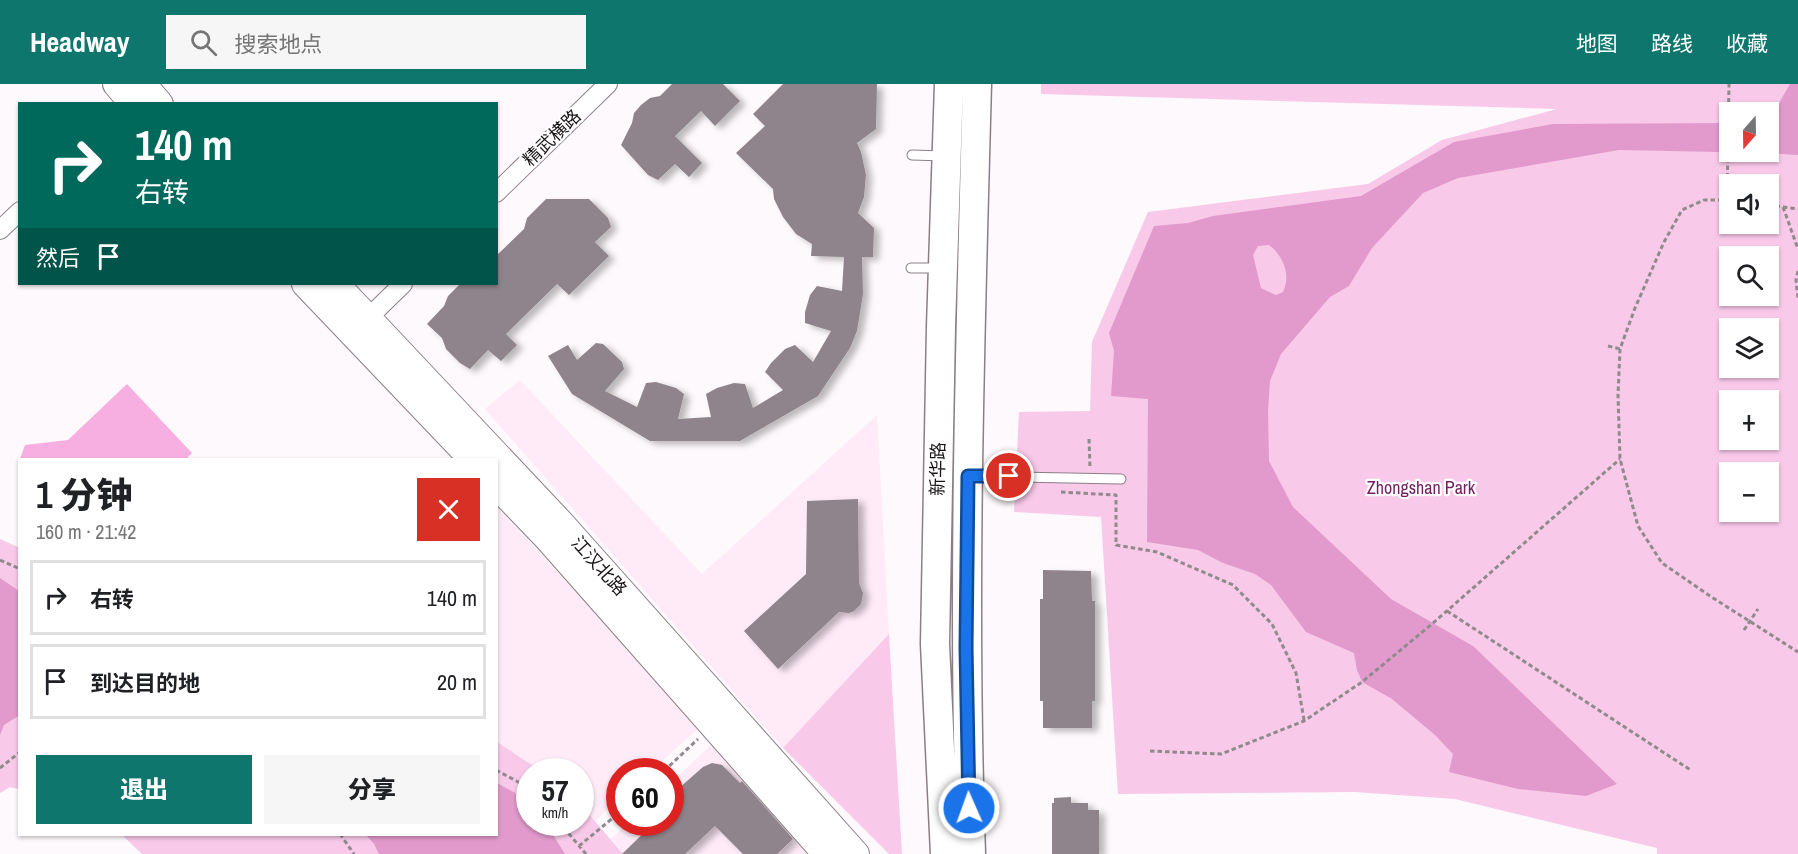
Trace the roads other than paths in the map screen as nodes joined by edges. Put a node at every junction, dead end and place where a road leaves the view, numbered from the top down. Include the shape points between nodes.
1 (116, 84) edge
2 (143, 84) edge
3 (608, 84) edge
4 (949, 84) edge
5 (977, 84) edge
6 (131, 102) edge
7 (158, 102) edge
8 (912, 155) dead end
9 (946, 156) junction
10 (498, 191) edge
11 (18, 213) edge
12 (0, 230) edge
13 (911, 268) dead end
14 (943, 268) junction
15 (306, 285) edge
16 (337, 285) edge
17 (402, 285) edge
18 (368, 318) junction
19 (471, 458) edge
20 (968, 476) junction
21 (1121, 479) dead end
22 (498, 486) edge
23 (826, 854) edge
24 (856, 854) edge
25 (945, 854) edge
26 (971, 854) edge

1 - 6 main road
2 - 7 main road
3 - 10 street, 精武横路
4 - 9 main road, 新华路
5 - 20 main road, 新华路
8 - 9 lane
9 - 14 main road, 新华路
11 - 12 street
13 - 14 lane
14 - 25 main road, 新华路 via 935,644
15 - 19 main road
16 - 18 main road, 江汉北路
17 - 18 street
18 - 24 main road, 江汉北路 via 561,523
20 - 21 lane
20 - 26 main road, 新华路 via 966,658
22 - 23 main road, 江汉北路

